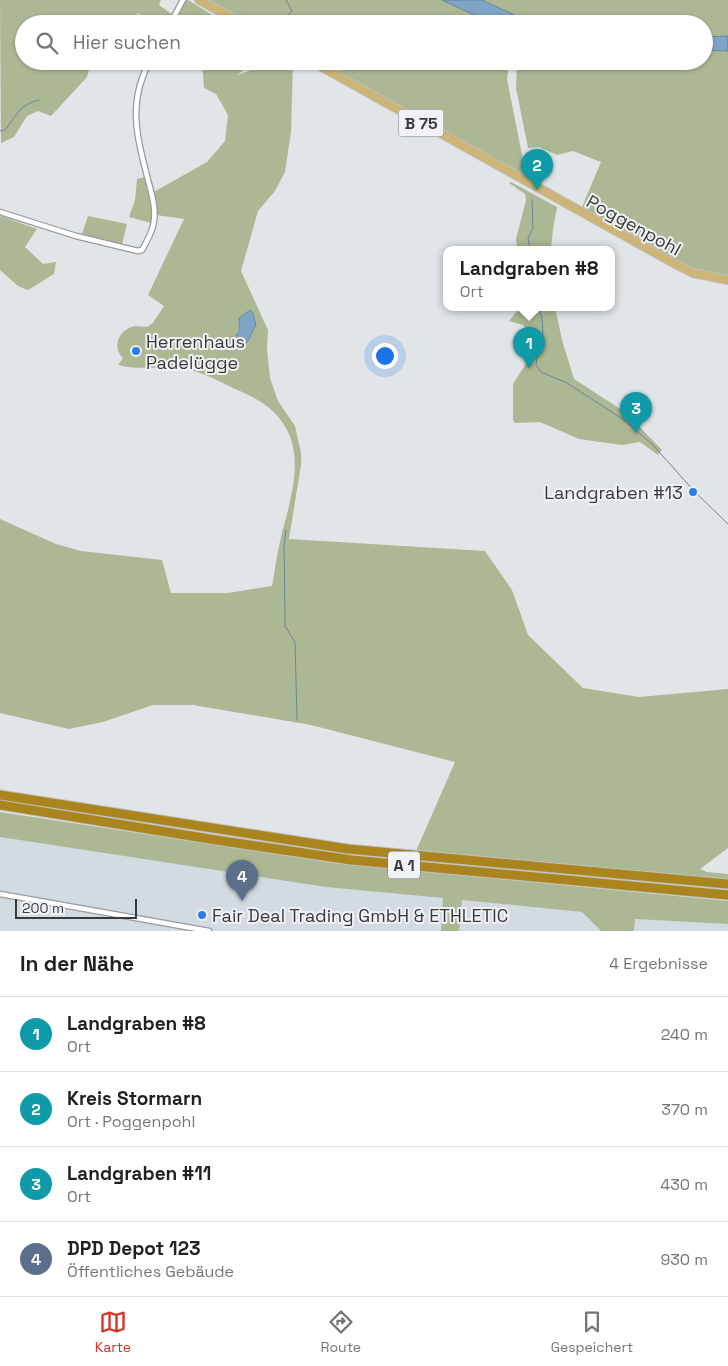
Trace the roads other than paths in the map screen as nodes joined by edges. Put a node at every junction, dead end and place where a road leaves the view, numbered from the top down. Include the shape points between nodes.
1 (183, 0) edge
2 (199, 0) edge
3 (175, 15) edge
4 (226, 15) edge
5 (146, 70) edge
6 (327, 70) edge
7 (0, 212) edge
8 (728, 280) edge
9 (0, 795) edge
10 (0, 806) edge
11 (728, 884) edge
12 (0, 894) edge
13 (728, 895) edge
14 (209, 931) edge

1 - 3 street
2 - 4 main road
5 - 7 street via 136,102 139,140 154,214 153,226 142,250 76,236
6 - 8 main road, Poggenpohl / B 75 via 677,265
9 - 11 highway, A 1 via 348,849
10 - 13 highway, A 1 via 351,860
12 - 14 street

